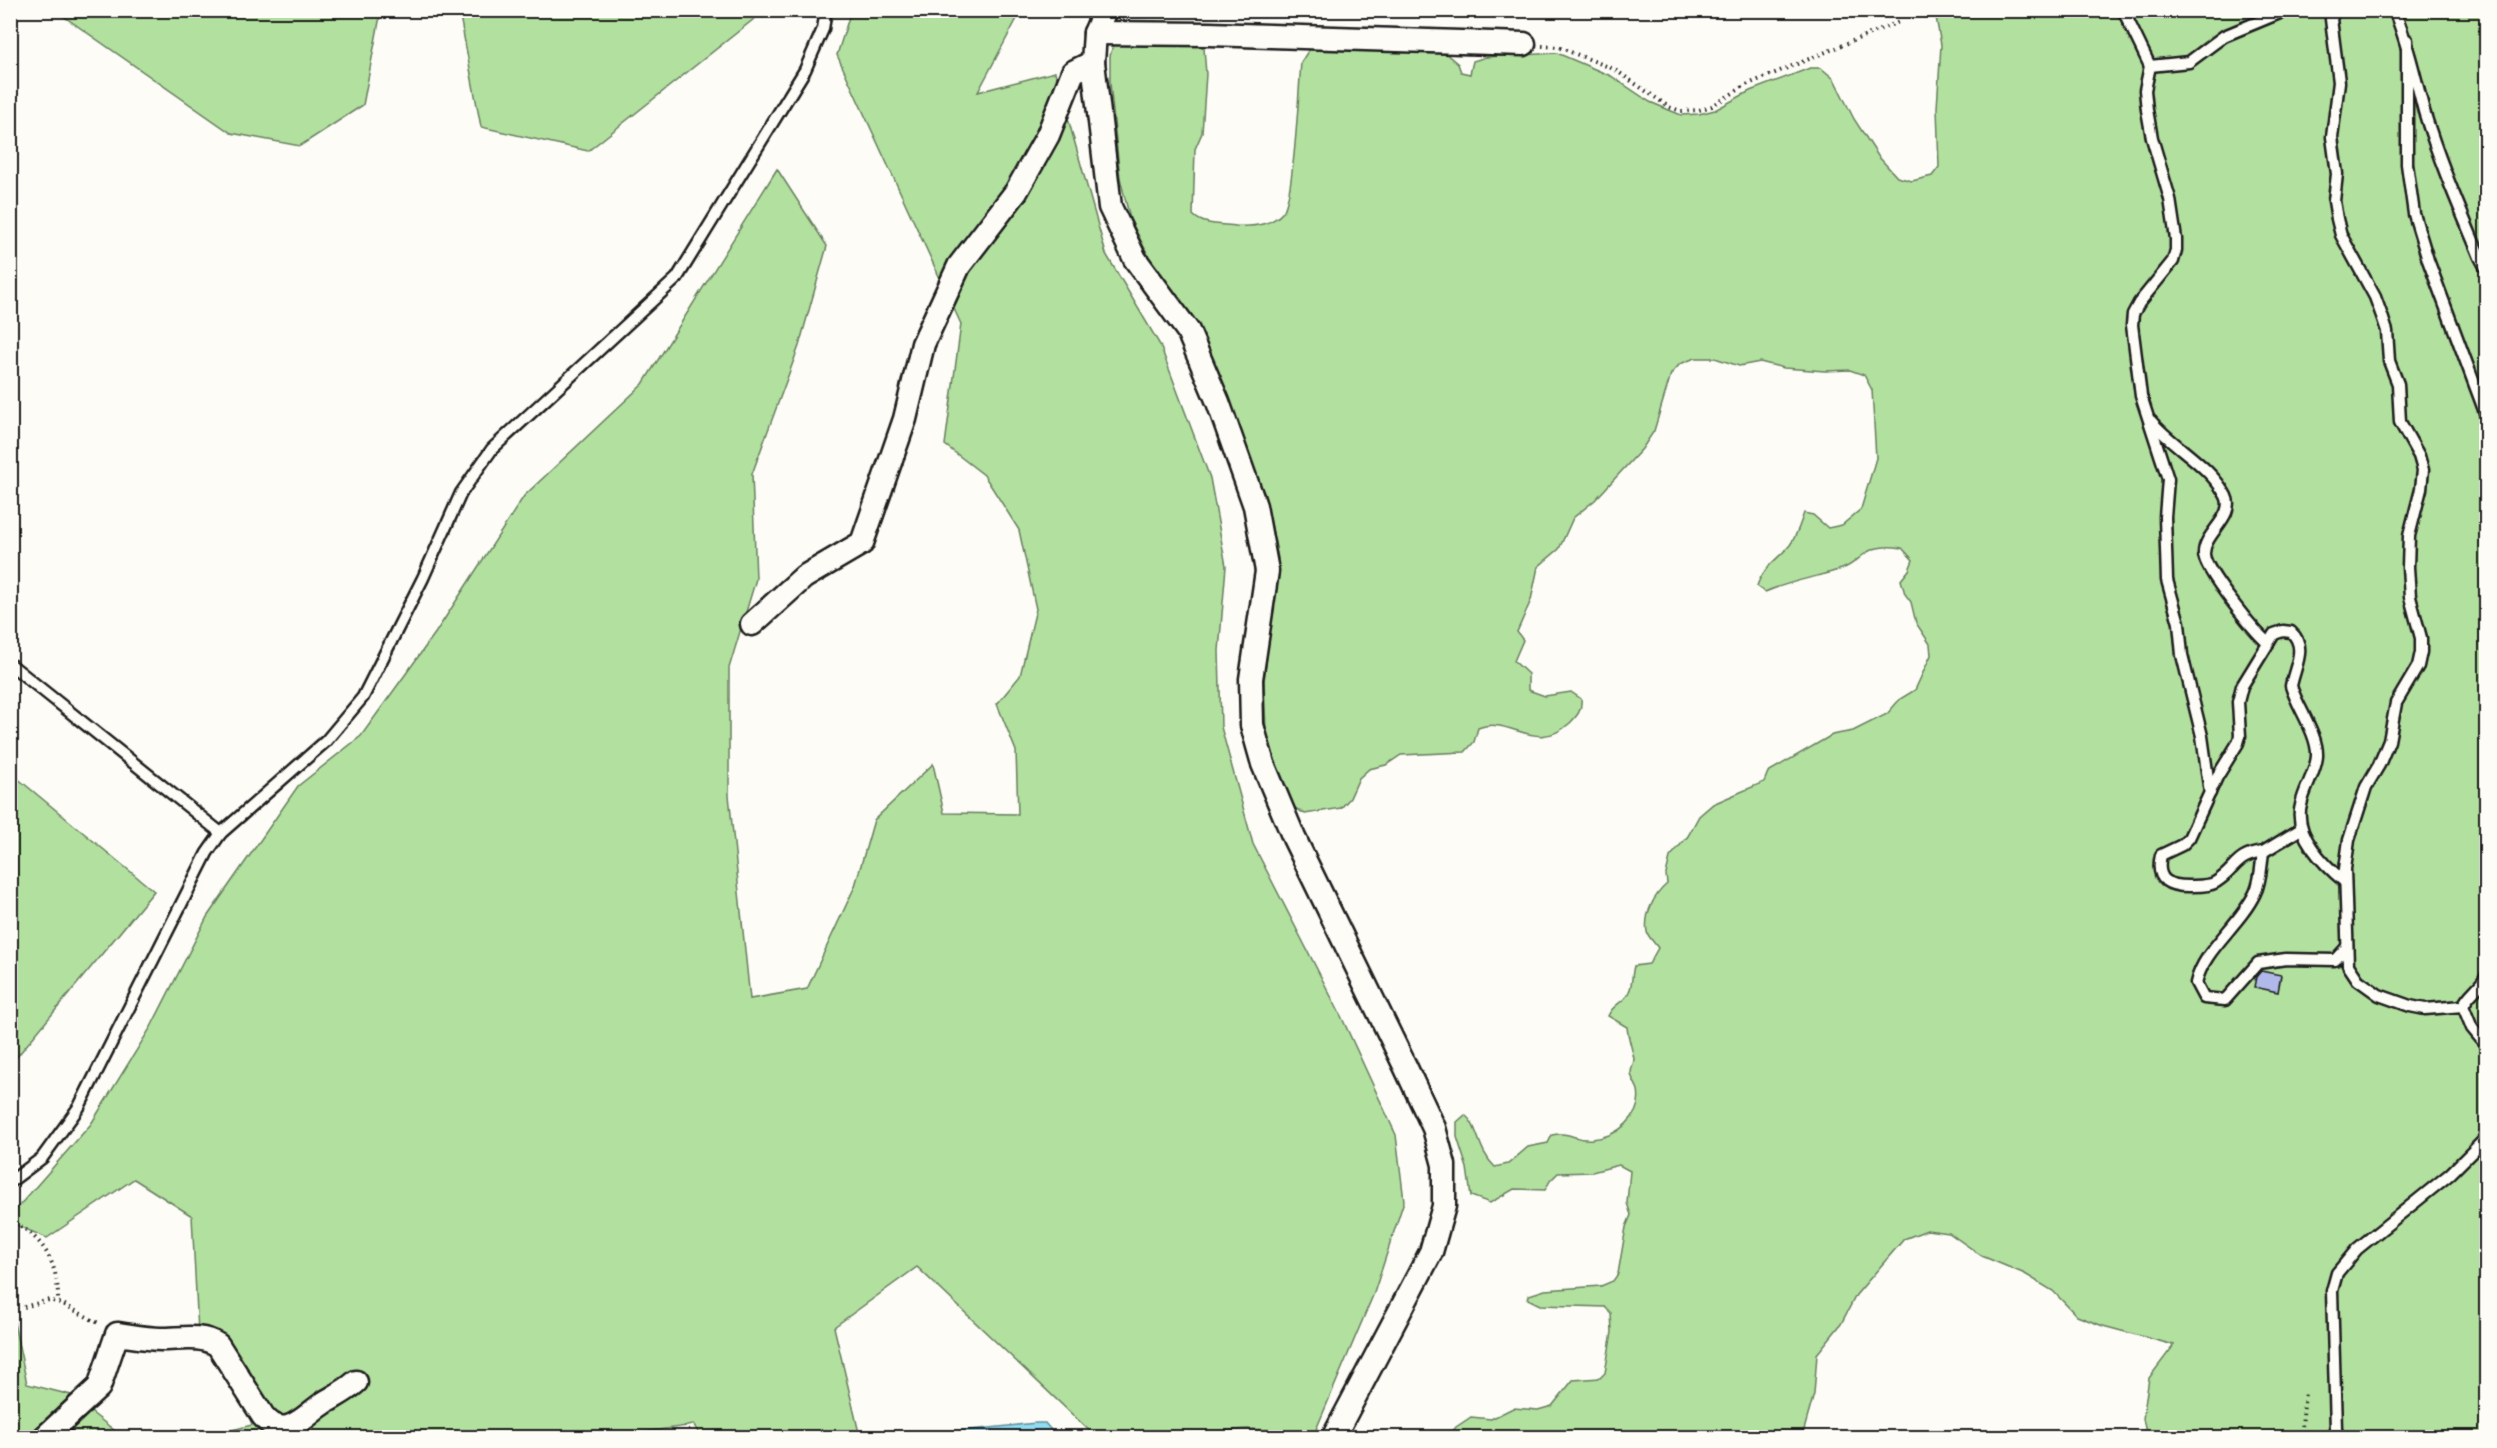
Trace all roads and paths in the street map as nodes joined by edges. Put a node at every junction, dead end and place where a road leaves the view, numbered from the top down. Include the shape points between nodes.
1 (826, 10) edge
2 (1105, 10) edge
3 (2123, 10) edge
4 (2287, 10) edge
5 (2335, 10) edge
6 (2394, 10) edge
7 (1901, 21) dead end
8 (1095, 33) junction
9 (2407, 40) junction
10 (1524, 44) joint
11 (1093, 62) junction
12 (2150, 66) junction
13 (2487, 268) edge
14 (2487, 415) edge
15 (2147, 417) junction
16 (752, 624) dead end
17 (2268, 643) junction
18 (10, 664) edge
19 (2210, 793) junction
20 (2301, 829) junction
21 (221, 833) junction
22 (2263, 852) junction
23 (2345, 882) junction
24 (2347, 947) junction
25 (2487, 976) edge
26 (2463, 1006) junction
27 (2487, 1045) edge
28 (2487, 1134) edge
29 (10, 1182) edge
30 (10, 1220) edge
31 (58, 1303) junction
32 (24, 1307) dead end
33 (104, 1327) dead end
34 (356, 1382) dead end
35 (2305, 1392) dead end
36 (44, 1437) edge
37 (1333, 1437) edge
38 (2301, 1437) edge
39 (2339, 1437) edge

1 - 21 lane via 823,29 805,70 677,278 492,449 461,493 363,697 326,741
2 - 8 street
3 - 12 lane
4 - 12 lane via 2224,36 2189,62
5 - 23 lane via 2331,20 2339,82 2332,137 2337,219 2385,325 2389,361 2398,384 2400,422 2423,470 2409,537 2408,567 2421,652 2418,666 2396,704 2389,741 2366,788 2349,840
6 - 9 lane
7 - 10 path via 1746,85 1699,110 1669,107 1614,69 1558,47
8 - 10 street
8 - 11 street
9 - 13 lane via 2440,160
9 - 14 lane via 2407,164 2414,214
11 - 16 street via 1073,72 1048,135 1021,183 959,266 923,344 905,419 862,543 804,577
11 - 37 street via 1110,207 1135,259 1188,331 1255,506 1267,570 1251,679 1252,725 1263,764 1294,838 1429,1118 1444,1165 1444,1206 1431,1251
12 - 15 lane via 2145,90 2147,110 2170,199 2176,250 2173,261 2133,314 2141,396
15 - 17 lane via 2212,478 2226,497 2226,511 2203,555 2223,590
15 - 19 lane via 2168,479 2167,580 2202,736
17 - 19 lane via 2242,686 2238,702 2240,736
17 - 20 lane via 2274,634 2283,631 2291,632 2299,645 2291,686 2317,754 2300,808
18 - 21 lane
19 - 22 lane via 2189,838 2161,855 2162,877 2174,886 2216,883 2243,856
20 - 22 lane
20 - 23 lane via 2330,870
21 - 29 lane via 207,853 79,1107 42,1158
22 - 24 lane via 2254,894 2199,968 2196,983 2204,998 2225,1000 2258,963 2286,958 2335,960
23 - 24 lane
24 - 26 lane via 2348,965 2358,980 2379,995 2425,1009
25 - 26 lane
26 - 27 lane via 2472,1028
28 - 39 lane via 2450,1174 2357,1249 2337,1273 2332,1291
30 - 31 path via 30,1233 50,1258 59,1283
31 - 32 path via 49,1300
31 - 33 path
34 - 36 street via 300,1422 278,1427 269,1424 218,1345 210,1340 117,1334 99,1387
35 - 38 path

